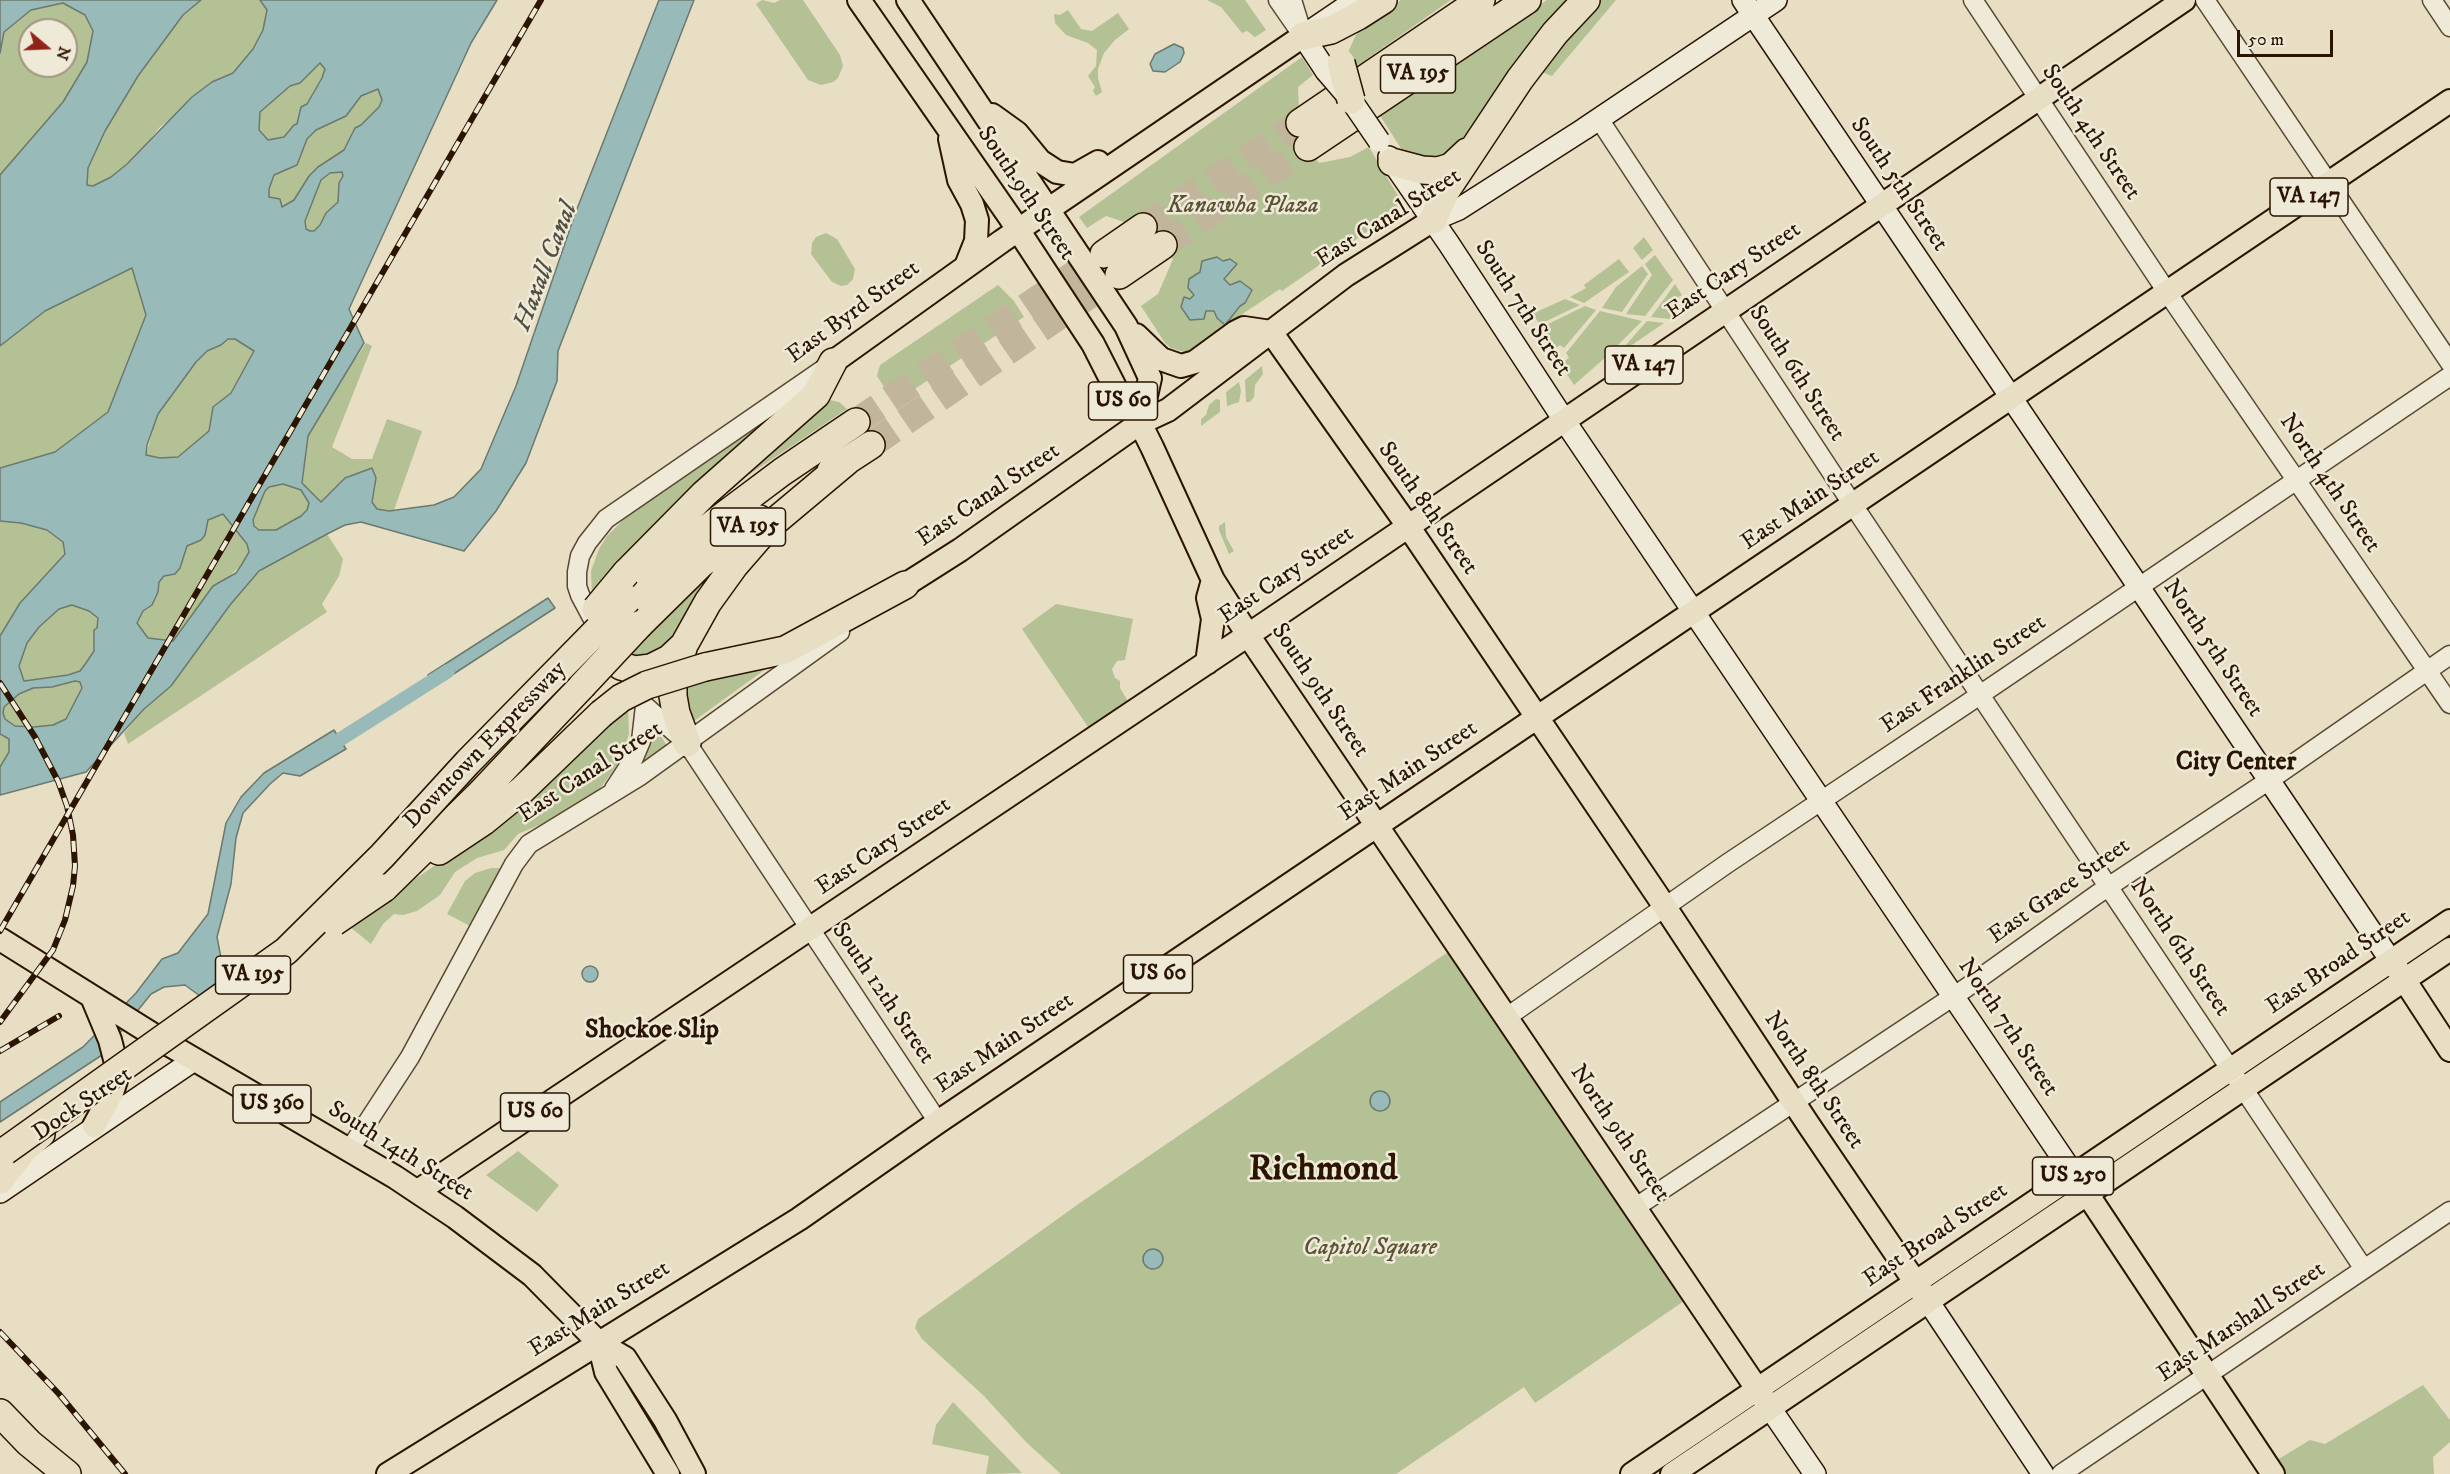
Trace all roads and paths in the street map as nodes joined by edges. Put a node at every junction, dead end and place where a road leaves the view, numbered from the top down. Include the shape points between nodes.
1 (858, 0) edge
2 (908, 0) edge
3 (1278, 0) edge
4 (1292, 0) edge
5 (1383, 0) edge
6 (1481, 0) edge
7 (1527, 0) edge
8 (1586, 0) edge
9 (1776, 0) edge
10 (1973, 0) edge
11 (2184, 0) edge
12 (2205, 0) edge
13 (2432, 0) edge
14 (1357, 8) edge
15 (1748, 8) edge
16 (2450, 27) edge
17 (1303, 36) junction
18 (1334, 67) junction
19 (2038, 99) junction
20 (1351, 100) joint
21 (2450, 101) edge
22 (978, 105) junction
23 (1599, 119) junction
24 (948, 128) junction
25 (1481, 137) junction
26 (1386, 151) junction
27 (1131, 152) junction
28 (2328, 184) junction
29 (1881, 205) junction
30 (1049, 208) junction
31 (1433, 219) junction
32 (1143, 227) tunnel mouth
33 (1018, 230) junction
34 (1163, 245) tunnel mouth
35 (965, 267) junction
36 (2167, 292) junction
37 (1725, 310) junction
38 (1126, 326) junction
39 (1271, 332) junction
40 (833, 362) junction
41 (2450, 363) edge
42 (2450, 376) edge
43 (2011, 398) junction
44 (1564, 420) junction
45 (856, 422) tunnel mouth
46 (1140, 423) junction
47 (871, 445) tunnel mouth
48 (847, 461) junction
49 (2296, 479) junction
50 (1853, 505) junction
51 (1408, 526) junction
52 (1213, 580) junction
53 (904, 585) junction
54 (627, 586) junction
55 (2138, 588) junction
56 (1694, 613) junction
57 (1248, 635) junction
58 (684, 645) junction
59 (2450, 655) edge
60 (1207, 663) junction
61 (621, 666) junction
62 (2427, 670) junction
63 (1980, 694) junction
64 (2450, 704) edge
65 (645, 706) junction
66 (1538, 718) junction
67 (687, 743) junction
68 (2268, 780) junction
69 (609, 797) junction
70 (1821, 800) junction
71 (1377, 826) junction
72 (391, 881) junction
73 (2109, 887) junction
74 (1665, 906) junction
75 (2450, 921) edge
76 (810, 930) junction
77 (0, 939) edge
78 (2450, 949) edge
79 (2391, 961) junction
80 (2404, 979) junction
81 (1953, 996) junction
82 (92, 997) junction
83 (1507, 1017) junction
84 (2450, 1050) edge
85 (194, 1060) junction
86 (2230, 1069) junction
87 (2244, 1088) junction
88 (80, 1099) junction
89 (1795, 1103) junction
90 (938, 1122) junction
91 (94, 1126) junction
92 (350, 1149) junction
93 (1, 1153) edge
94 (2074, 1175) junction
95 (0, 1180) edge
96 (418, 1191) junction
97 (0, 1192) edge
98 (2087, 1194) junction
99 (1636, 1207) junction
100 (2450, 1211) edge
101 (2364, 1269) junction
102 (1922, 1292) junction
103 (599, 1343) junction
104 (2207, 1376) junction
105 (1764, 1398) junction
106 (0, 1413) edge
107 (67, 1474) edge
108 (388, 1474) edge
109 (668, 1474) edge
110 (694, 1474) edge
111 (1632, 1474) edge
112 (1672, 1474) edge
113 (1815, 1474) edge
114 (2043, 1474) edge
115 (2061, 1474) edge
116 (2273, 1474) edge

1 - 24 main road, South 9th Street / US 60
2 - 22 main road, South 9th Street / US 60
3 - 17 street
4 - 17 street
5 - 14 highway
6 - 7 highway, VA 195 via 1304,135
8 - 25 highway via 1538,55
9 - 15 main road, East Canal Street
10 - 19 street, South 4th Street
11 - 19 main road, East Cary Street / VA 147
12 - 28 street
13 - 16 street
14 - 17 highway via 1331,30
14 - 18 highway
15 - 23 main road, East Canal Street
15 - 29 main road, South 5th Street
17 - 18 main road
17 - 27 main road, East Byrd Street
18 - 20 highway, bridge
19 - 29 main road, East Cary Street / VA 147
19 - 36 street, South 4th Street
20 - 26 main road, South 7th Street, bridge
21 - 28 main road, East Main Street / VA 147
22 - 27 main road via 1017,133 1040,161 1057,172 1080,173 1115,151
22 - 30 main road, South 9th Street / US 60
23 - 31 main road, East Canal Street via 1459,209
23 - 37 street, South 6th Street
24 - 33 main road, South 9th Street / US 60
24 - 35 main road via 959,180 972,204 978,228
25 - 26 highway via 1456,164 1446,169 1422,170
25 - 31 highway via 1445,192
26 - 31 main road, South 7th Street
27 - 30 main road, East Byrd Street
28 - 36 main road, East Main Street / VA 147
28 - 41 street
29 - 37 main road, East Cary Street / VA 147
29 - 43 main road, South 5th Street
30 - 33 main road, East Byrd Street
30 - 38 main road, South 9th Street / US 60
31 - 39 main road, East Canal Street via 1346,274
31 - 44 main road, South 7th Street
32 - 34 highway via 1111,264
33 - 35 main road, East Byrd Street
33 - 46 main road, South 9th Street / US 60 via 1093,344 1120,397
35 - 40 main road, East Byrd Street
36 - 43 main road, East Main Street / VA 147
36 - 49 street, North 4th Street
37 - 44 main road, East Cary Street / VA 147
37 - 50 street, South 6th Street
38 - 39 main road, US 60 via 1161,359 1181,366 1195,362 1244,328
38 - 46 main road, South 9th Street via 1150,378
39 - 46 main road, East Canal Street via 1168,410
39 - 51 main road, South 8th Street
40 - 54 highway via 816,395 704,494
40 - 61 street, East Byrd Street via 606,519 587,543 580,556 577,586 586,609
42 - 49 street, East Franklin Street
43 - 50 main road, East Main Street / VA 147
43 - 55 main road, North 5th Street
44 - 51 main road, East Cary Street / VA 147
44 - 56 main road, South 7th Street
45 - 54 highway, VA 195
46 - 52 main road, South 9th Street / US 60
46 - 53 main road, East Canal Street
47 - 48 highway, Downtown Expressway / VA 195
48 - 58 highway via 766,528 708,602
48 - 72 highway, Downtown Expressway / VA 195, bridge via 702,563
49 - 55 street, East Franklin Street
49 - 62 street, North 4th Street
50 - 56 main road, East Main Street / VA 147
50 - 63 street, North 6th Street
51 - 57 main road, East Cary Street / VA 147
51 - 66 main road, South 8th Street
52 - 57 main road, South 9th Street / US 60
52 - 60 main road via 1208,598 1213,619
53 - 67 street, East Canal Street
53 - 72 highway, bridge via 785,650 705,667 647,685 621,698 484,821
54 - 93 highway, Downtown Expressway / VA 195, bridge via 382,856 286,951
55 - 63 street, East Franklin Street
55 - 68 main road, North 5th Street
56 - 66 main road, East Main Street / VA 147
56 - 70 main road, North 7th Street
57 - 60 main road, East Cary Street / US 60
57 - 71 main road, South 9th Street
58 - 61 highway via 651,668 635,670
58 - 67 highway via 673,680 676,713
59 - 62 street, East Grace Street
60 - 76 main road, East Cary Street / US 60
61 - 65 street, East Byrd Street
62 - 64 street, North 4th Street
62 - 68 street, East Grace Street
63 - 70 street, East Franklin Street
63 - 73 street, North 6th Street
65 - 67 street, East Byrd Street
65 - 69 street via 641,741
66 - 71 main road, East Main Street / US 60
66 - 74 main road, North 8th Street
67 - 69 street, East Canal Street
67 - 76 street, South 12th Street
68 - 73 street, East Grace Street
68 - 79 main road, North 5th Street
69 - 92 street, East Canal Street via 529,843 410,1057
70 - 74 street, East Franklin Street
70 - 81 main road, North 7th Street
71 - 83 main road, North 9th Street
71 - 90 main road, East Main Street / US 60
72 - 88 highway, Downtown Expressway / VA 195, bridge
73 - 81 street, East Grace Street
73 - 86 street, North 6th Street
74 - 83 street, East Franklin Street
74 - 89 main road, North 8th Street
75 - 79 main road, East Broad Street / US 250
76 - 90 street, South 12th Street
76 - 96 main road, East Cary Street / US 60
77 - 82 main road, South 14th Street / US 360
78 - 80 main road, East Broad Street / US 250
79 - 80 main road, North 5th Street
79 - 86 main road, East Broad Street / US 250
80 - 84 main road, North 5th Street
80 - 87 main road, East Broad Street / US 250
81 - 89 street, East Grace Street
81 - 94 main road, North 7th Street
82 - 85 main road, South 14th Street / US 360
82 - 91 main road via 116,1060 117,1077
83 - 99 main road, North 9th Street
85 - 91 main road, Dock Street
85 - 92 main road, South 14th Street / US 360
86 - 87 street, North 6th Street
86 - 94 main road, East Broad Street / US 250
87 - 98 main road, East Broad Street / US 250
87 - 101 street, North 6th Street
88 - 93 highway, bridge
88 - 95 highway, bridge via 23,1150
89 - 99 street, East Grace Street
89 - 102 main road, North 8th Street
90 - 103 main road, East Main Street / US 60 via 799,1219
91 - 97 main road, Dock Street
92 - 96 main road, South 14th Street / US 360
94 - 98 main road, North 7th Street
94 - 102 main road, East Broad Street / US 250
96 - 103 main road, South 14th Street via 532,1275
98 - 102 main road, East Broad Street / US 250
98 - 104 main road, North 7th Street
99 - 105 main road, North 9th Street
100 - 101 street, East Marshall Street
101 - 104 street, East Marshall Street
102 - 105 main road, East Broad Street / US 250
102 - 114 main road, North 8th Street
103 - 108 main road, East Main Street / US 60
103 - 109 main road via 606,1372
103 - 110 main road, South 14th Street via 625,1358
104 - 115 street, East Marshall Street
104 - 116 main road, North 7th Street
105 - 111 main road, East Broad Street / US 250
105 - 112 main road, East Broad Street / US 250
105 - 113 main road, North 9th Street
106 - 107 highway

